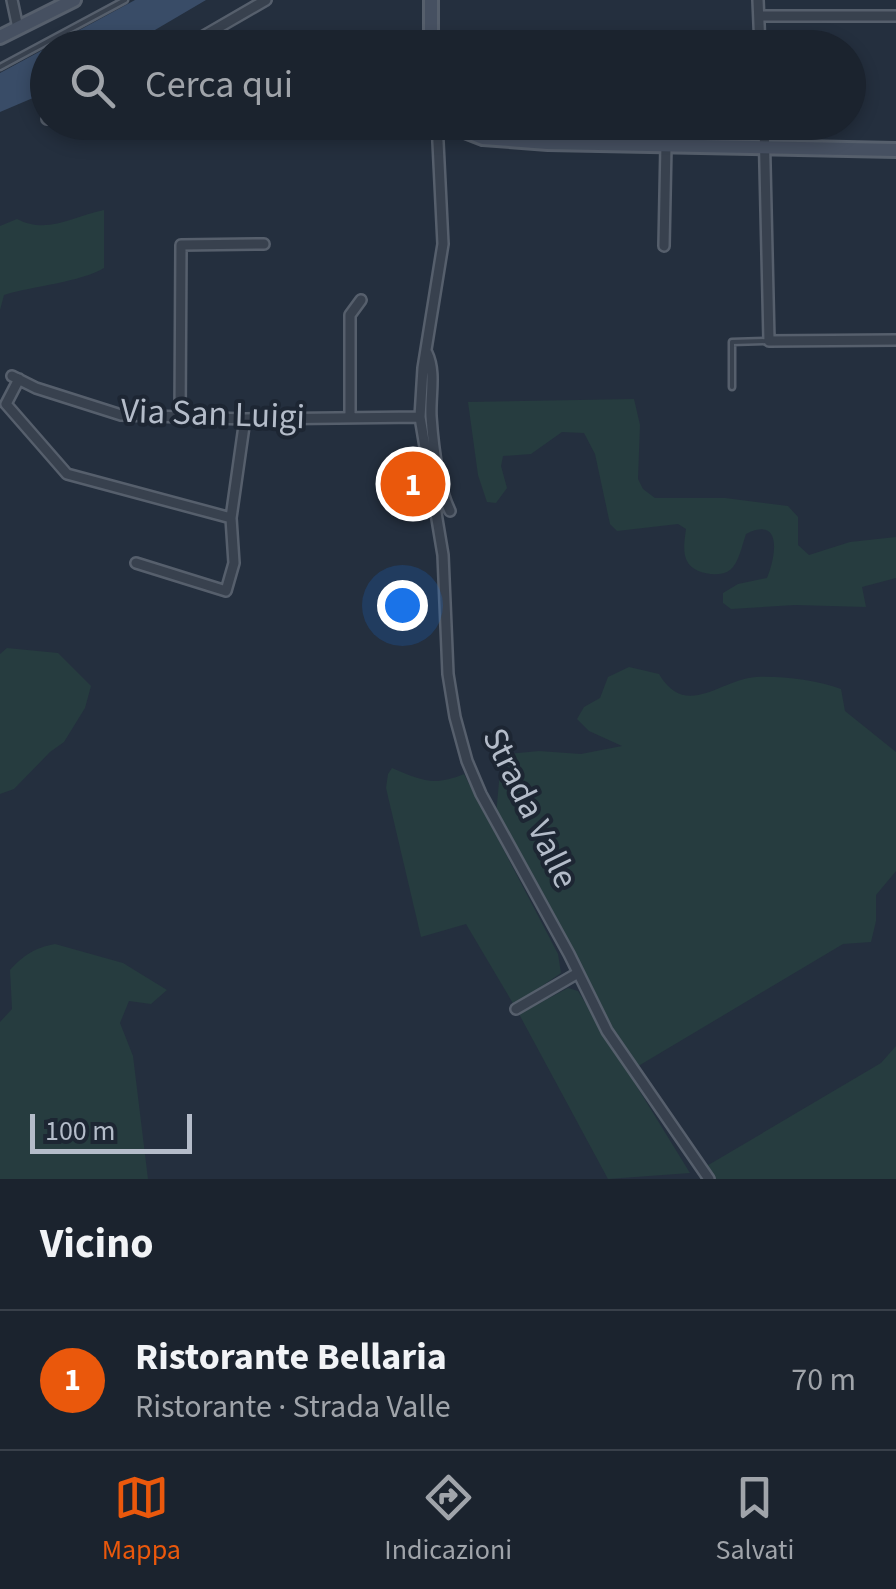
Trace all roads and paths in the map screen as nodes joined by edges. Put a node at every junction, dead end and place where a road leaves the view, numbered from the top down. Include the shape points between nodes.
1 (12, 0) edge
2 (74, 0) edge
3 (125, 0) edge
4 (266, 0) edge
5 (430, 0) edge
6 (758, 0) edge
7 (759, 16) junction
8 (896, 16) edge
9 (18, 28) junction
10 (68, 30) edge
11 (214, 30) edge
12 (431, 30) edge
13 (759, 30) edge
14 (0, 37) edge
15 (30, 50) edge
16 (0, 66) edge
17 (439, 140) edge
18 (511, 140) edge
19 (764, 140) edge
20 (666, 145) junction
21 (764, 147) junction
22 (896, 150) edge
23 (264, 244) dead end
24 (664, 246) dead end
25 (361, 300) dead end
26 (896, 340) edge
27 (769, 341) junction
28 (426, 350) junction
29 (732, 387) dead end
30 (350, 417) junction
31 (420, 417) junction
32 (180, 418) junction
33 (245, 419) junction
34 (450, 511) dead end
35 (232, 518) junction
36 (136, 562) dead end
37 (578, 973) junction
38 (516, 1009) dead end
39 (709, 1179) edge

1 - 9 street
2 - 9 street
3 - 10 lane
4 - 11 street
5 - 12 street
6 - 7 street
7 - 8 street
7 - 13 street
9 - 14 street
15 - 16 lane
17 - 28 street, Strada Valle via 443,244
18 - 20 street
19 - 21 street
20 - 21 street
20 - 24 street
21 - 22 street
21 - 27 street
23 - 32 street via 181,245
25 - 30 street via 350,315
26 - 27 street
27 - 29 lane via 732,342
28 - 31 street, Strada Valle
28 - 34 street via 437,458
30 - 31 street, Via San Luigi
30 - 33 street, Via San Luigi
31 - 37 street, Strada Valle via 443,554 454,717 481,794
32 - 33 street, Via San Luigi
32 - 35 street, Via San Luigi via 120,416 15,377 6,404 67,474
33 - 35 street
35 - 36 street via 234,563 226,591
37 - 38 street
37 - 39 street, Strada Valle via 606,1031

